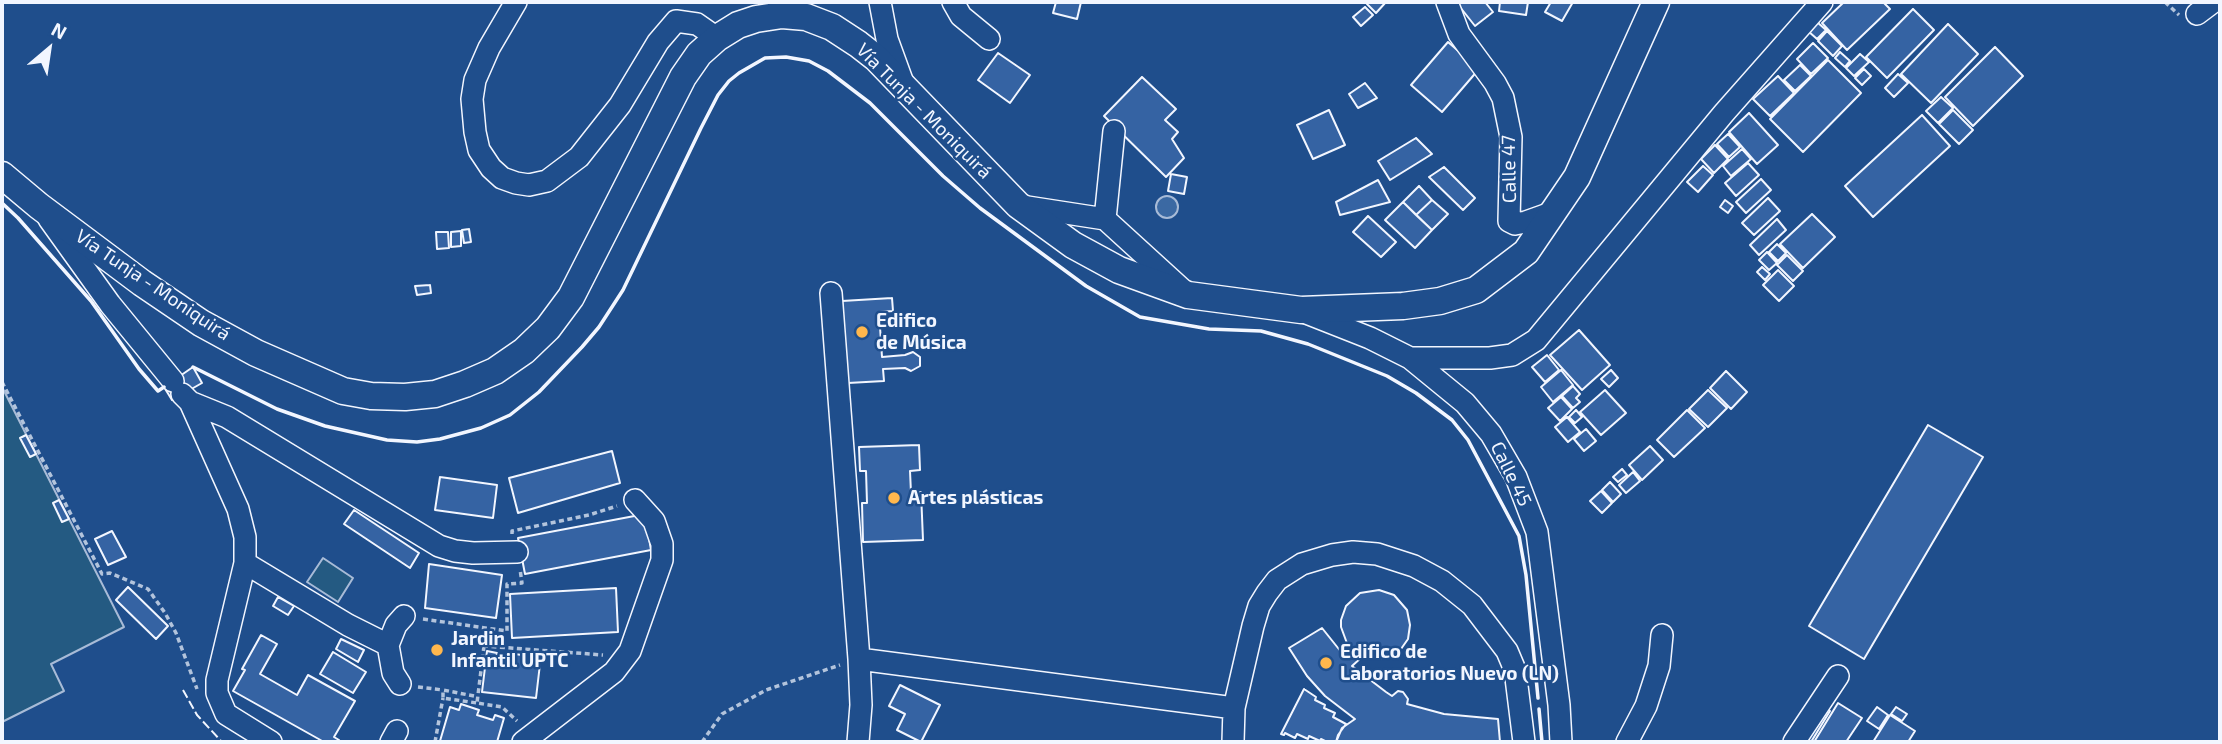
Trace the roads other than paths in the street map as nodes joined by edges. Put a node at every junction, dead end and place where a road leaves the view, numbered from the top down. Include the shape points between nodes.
1 (516, 2) edge
2 (880, 2) edge
3 (953, 2) edge
4 (1447, 2) edge
5 (1656, 2) edge
6 (1822, 2) edge
7 (808, 10) edge
8 (717, 38) junction
9 (989, 39) dead end
10 (905, 89) junction
11 (1114, 131) dead end
12 (2, 175) edge
13 (1018, 205) junction
14 (39, 206) junction
15 (1553, 212) junction
16 (1105, 219) junction
17 (831, 293) dead end
18 (1188, 295) junction
19 (1301, 310) junction
20 (1410, 358) junction
21 (182, 392) junction
22 (635, 500) road end
23 (517, 552) road end
24 (245, 563) junction
25 (404, 616) road end
26 (1662, 635) dead end
27 (388, 645) junction
28 (859, 659) junction
29 (1838, 676) dead end
30 (400, 684) road end
31 (1521, 705) junction
32 (1559, 705) junction
33 (1234, 708) junction
34 (527, 738) edge
35 (271, 742) edge
36 (858, 742) edge
37 (1233, 742) edge
38 (1524, 742) edge
39 (1561, 742) edge
40 (1627, 742) edge
41 (1794, 742) edge

1 - 8 street via 489,48 472,99 479,150 502,178 516,183 547,180 579,157 620,105 657,42 676,22 697,24
2 - 10 street
3 - 9 street via 961,16
4 - 15 street, Calle 47 via 1459,34 1503,98 1511,138 1509,221 1526,222
5 - 15 main road, Vía Tunja - Moniquirá via 1577,177
6 - 20 street via 1536,340 1501,357
7 - 8 main road, Vía Tunja - Moniquirá via 756,19
7 - 10 main road, Vía Tunja - Moniquirá via 876,58
8 - 14 main road, Vía Tunja - Moniquirá via 683,77 571,297 548,328 495,371 435,394 371,396 343,391 266,358 201,323
10 - 13 main road, Vía Tunja - Moniquirá
11 - 16 street
12 - 14 main road, Vía Tunja - Moniquirá
13 - 16 street
13 - 18 main road, Vía Tunja - Moniquirá via 1073,245 1119,270
14 - 21 street
15 - 19 main road, Vía Tunja - Moniquirá via 1526,252 1476,290 1403,306
16 - 18 street
17 - 28 street
18 - 19 main road, Vía Tunja - Moniquirá
19 - 20 street, Calle 45
20 - 32 street, Calle 45 via 1465,403 1492,434 1516,477 1537,532
21 - 23 street via 439,546 472,553
21 - 24 street via 238,509
22 - 34 street via 654,520 662,560 630,651 614,672
24 - 27 street
24 - 35 street via 216,693 232,718
25 - 27 street
26 - 40 street via 1659,666 1646,706
27 - 30 street
28 - 33 street
28 - 36 street
29 - 41 street
31 - 32 street
31 - 33 street via 1507,651 1465,599 1414,566 1353,552 1302,564 1267,593 1253,626
31 - 38 street
32 - 39 street, Calle 45
33 - 37 street

